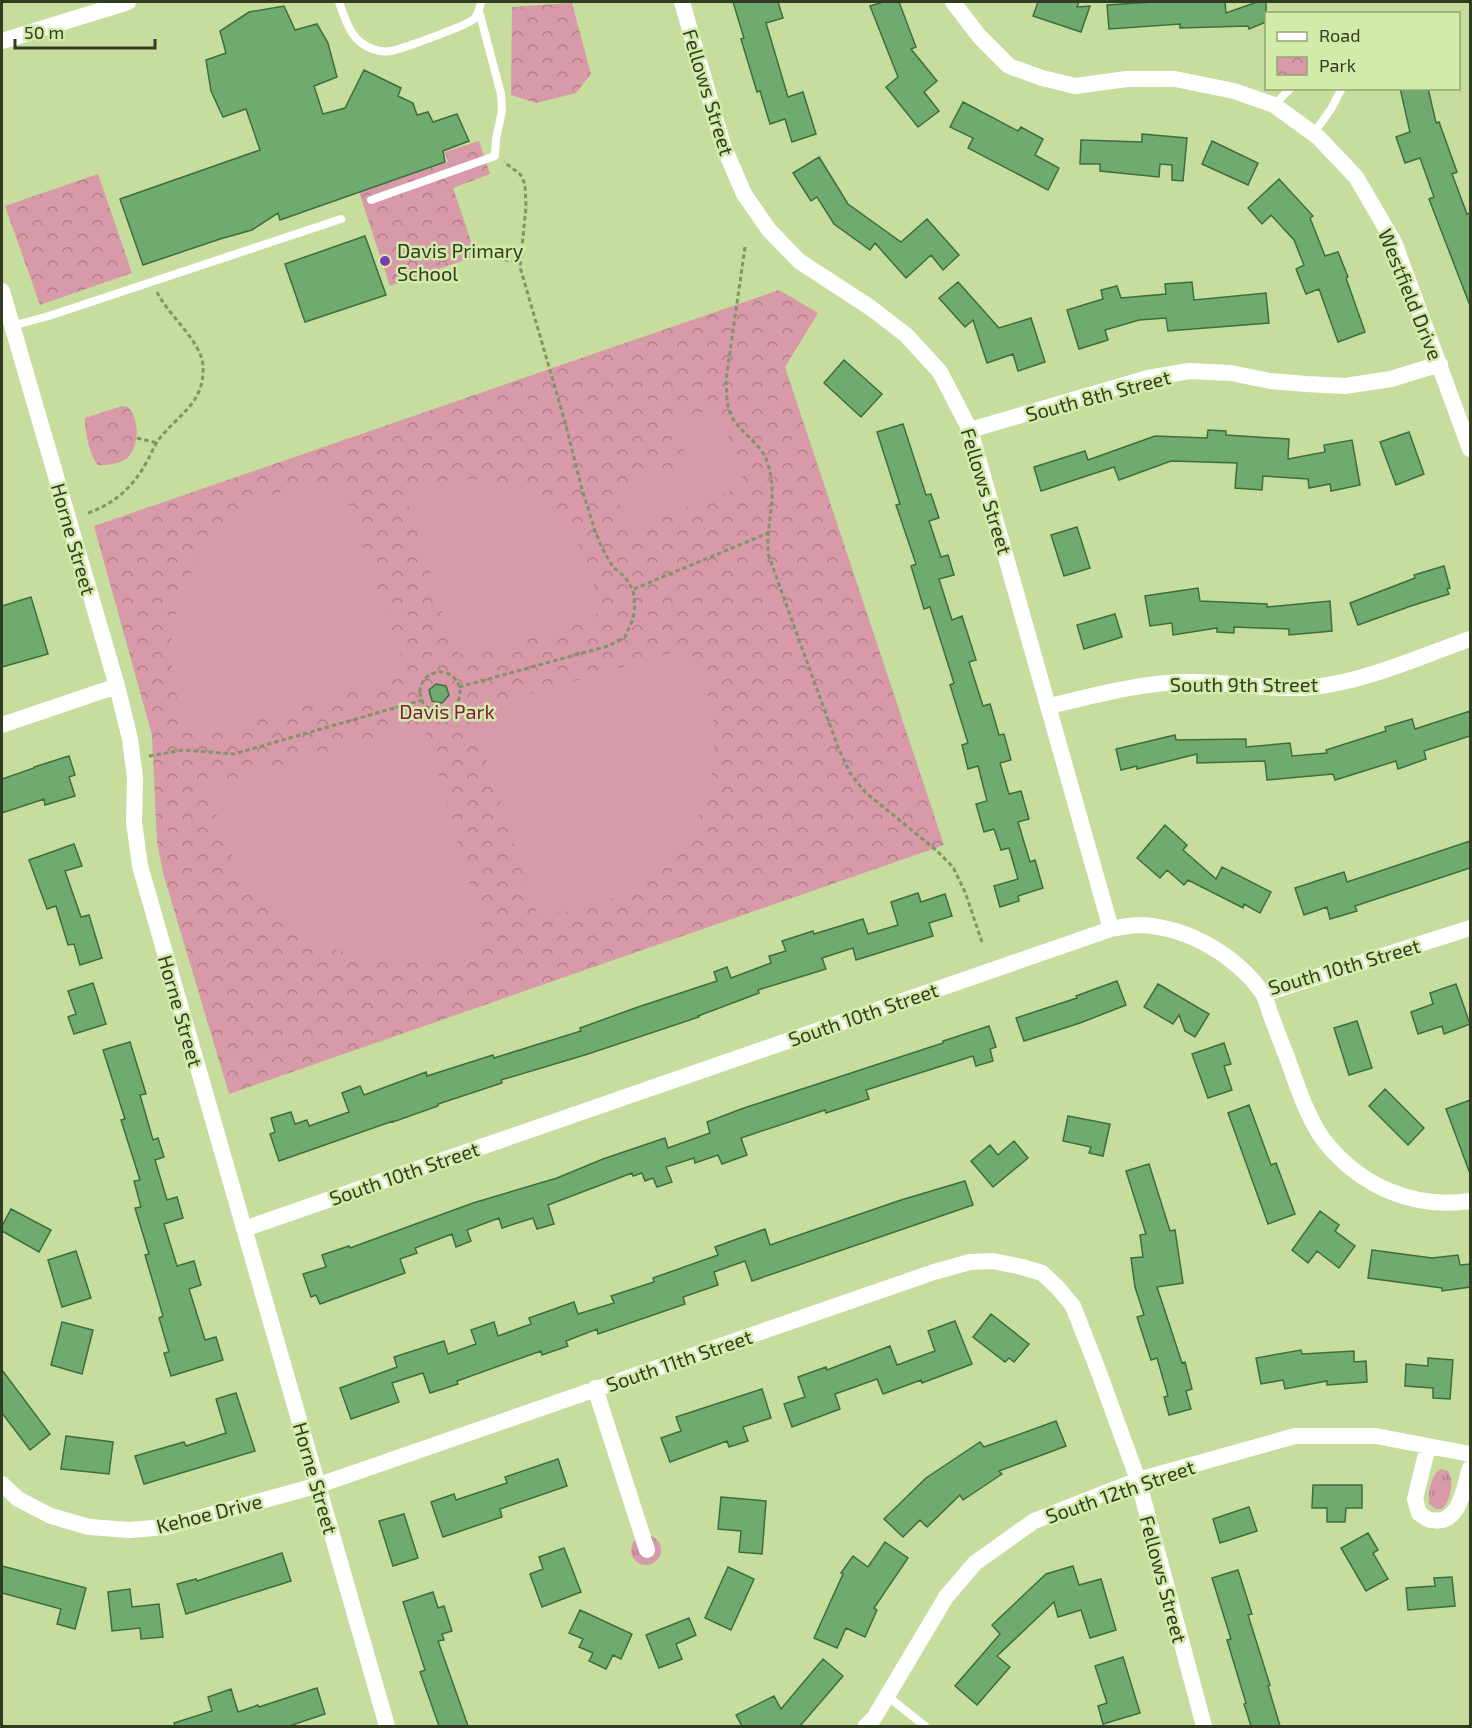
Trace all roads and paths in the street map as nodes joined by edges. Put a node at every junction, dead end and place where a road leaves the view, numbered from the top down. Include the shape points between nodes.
1 (128, 2) edge
2 (339, 2) edge
3 (682, 2) edge
4 (953, 2) edge
5 (480, 6) edge
6 (2, 41) edge
7 (1289, 90) edge
8 (1341, 90) edge
9 (1274, 105) junction
10 (1313, 134) junction
11 (495, 156) junction
12 (371, 200) dead end
13 (341, 219) dead end
14 (745, 247) dead end
15 (475, 254) dead end
16 (520, 263) junction
17 (152, 282) junction
18 (2, 291) edge
19 (12, 326) junction
20 (1440, 364) junction
21 (970, 430) junction
22 (137, 438) dead end
23 (156, 443) junction
24 (1470, 448) edge
25 (88, 513) dead end
26 (768, 532) junction
27 (633, 590) junction
28 (1470, 639) edge
29 (117, 686) junction
30 (459, 687) junction
31 (422, 700) junction
32 (1049, 706) junction
33 (2, 725) edge
34 (133, 760) junction
35 (1470, 928) edge
36 (1111, 929) junction
37 (983, 945) dead end
38 (1263, 994) junction
39 (1470, 1201) edge
40 (244, 1229) junction
41 (1042, 1274) joint
42 (595, 1388) junction
43 (1428, 1446) junction
44 (1470, 1454) edge
45 (1470, 1468) edge
46 (1138, 1480) junction
47 (2, 1484) edge
48 (319, 1485) junction
49 (646, 1550) dead end
50 (887, 1696) junction
51 (387, 1726) edge
52 (866, 1726) edge
53 (925, 1726) edge
54 (1204, 1726) edge

1 - 6 street
2 - 5 lane via 350,31 361,43 389,52 461,26 474,19
3 - 21 street, Fellows Street via 723,145 744,194 769,230 799,261 906,335 940,372
4 - 9 street, Westfield Drive via 1009,66 1042,78 1076,86 1126,79 1175,79 1234,91
5 - 11 lane via 501,93
7 - 9 lane
8 - 10 lane
9 - 10 street, Westfield Drive
10 - 20 street, Westfield Drive via 1356,177 1394,242
11 - 12 lane
11 - 16 path via 519,174 525,184
13 - 17 lane
14 - 26 path via 726,380 727,400 730,414 766,458 773,497
15 - 16 path
16 - 27 path via 595,531 613,567
17 - 19 lane
17 - 23 path via 161,301 193,341 203,364 200,393
18 - 19 street, Horne Street
19 - 29 street, Horne Street
20 - 21 street, South 8th Street via 1391,379 1344,386 1189,371 1148,378
20 - 24 street, Westfield Drive
21 - 32 street, Fellows Street
22 - 23 path
23 - 25 path via 145,465 118,499
26 - 27 path
26 - 37 path via 768,554 850,773 865,792 953,867
27 - 30 path via 633,619 625,637 608,646
28 - 32 street, South 9th Street via 1354,680 1312,687 1149,684
29 - 33 street
29 - 34 street, Horne Street
30 - 31 path via 456,704 446,711 429,709
30 - 31 path via 451,675 434,673 421,686
31 - 34 path via 234,754 183,750
32 - 36 street, Fellows Street
34 - 40 street, Horne Street via 134,822 140,866
35 - 38 street, South 10th Street
36 - 38 street, South 10th Street via 1141,925 1197,939 1245,973
36 - 40 street, South 10th Street
38 - 39 street via 1304,1105 1325,1142 1357,1174 1385,1190 1419,1200
40 - 48 street, Horne Street
41 - 42 street, South 11th Street via 993,1261 970,1262
41 - 46 street, Fellows Street via 1073,1306
42 - 48 street, South 11th Street
42 - 49 street
43 - 44 street, South 12th Street
43 - 45 street via 1415,1499 1419,1513 1431,1520 1445,1520 1456,1512
43 - 46 street, South 12th Street via 1376,1436 1295,1436
46 - 50 street, South 12th Street via 1034,1521 975,1563 946,1597
46 - 54 street, Fellows Street
47 - 48 street, Kehoe Drive via 18,1499 51,1516 89,1527 130,1530 166,1527
48 - 51 street, Horne Street
50 - 52 street, South 12th Street
50 - 53 lane

